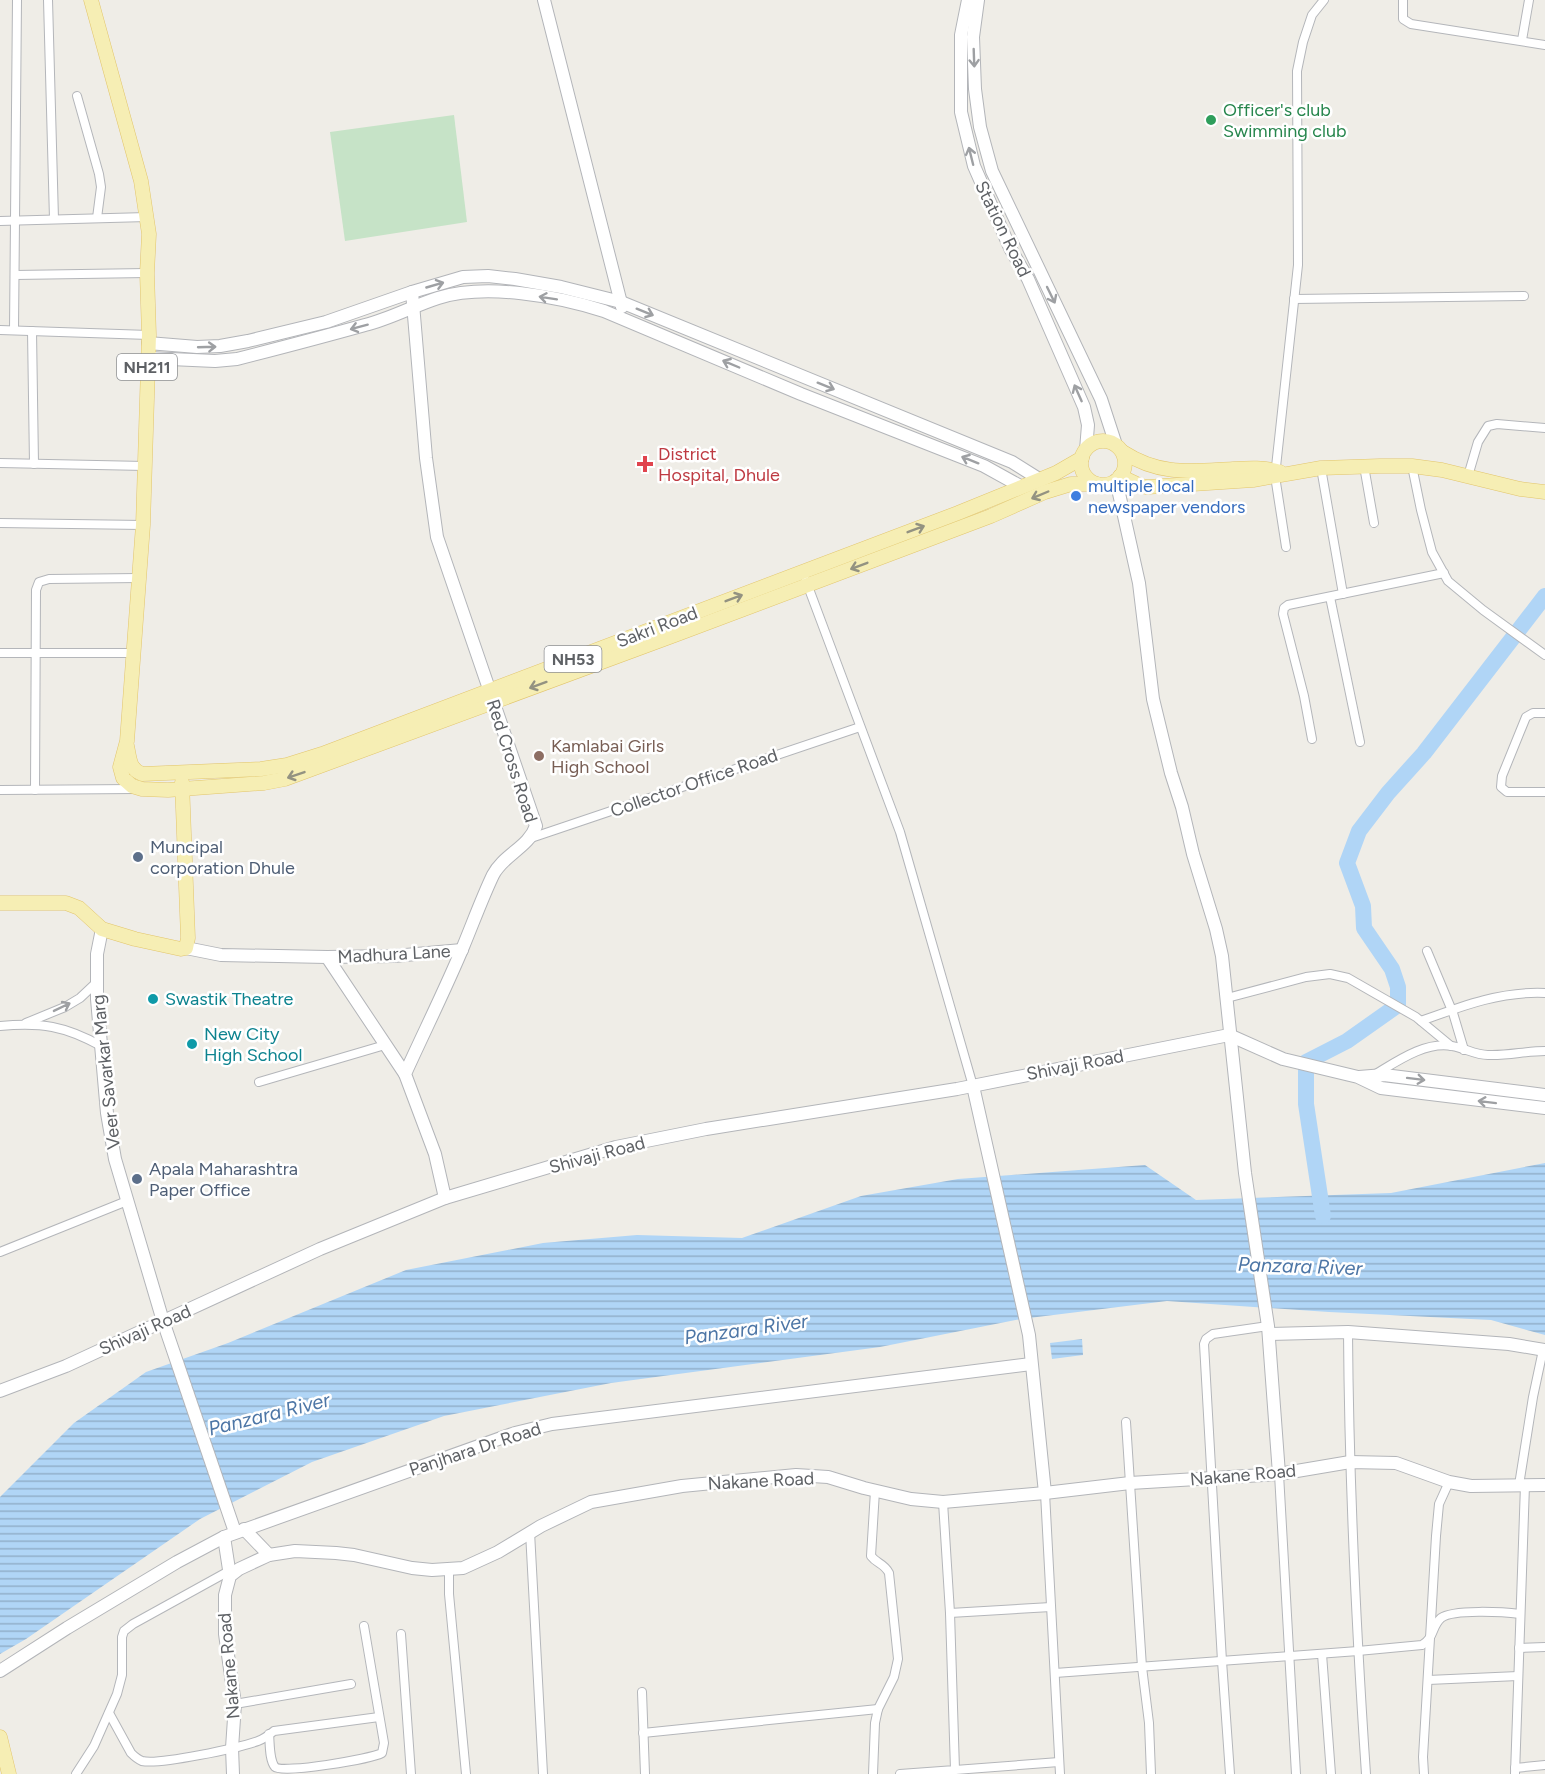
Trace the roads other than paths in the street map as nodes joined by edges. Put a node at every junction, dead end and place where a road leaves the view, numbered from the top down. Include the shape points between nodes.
1 (17, 0) edge
2 (48, 0) edge
3 (91, 0) edge
4 (544, 0) edge
5 (968, 0) edge
6 (978, 0) edge
7 (1324, 0) edge
8 (1403, 0) edge
9 (1529, 0) edge
10 (1522, 40) junction
11 (1545, 45) edge
12 (77, 96) dead end
13 (147, 217) junction
14 (97, 218) junction
15 (54, 219) junction
16 (0, 221) edge
17 (16, 221) junction
18 (147, 273) junction
19 (15, 275) junction
20 (412, 292) junction
21 (1524, 296) dead end
22 (1294, 299) junction
23 (621, 302) junction
24 (414, 306) junction
25 (626, 320) junction
26 (0, 330) edge
27 (14, 330) junction
28 (32, 331) junction
29 (149, 339) junction
30 (148, 358) junction
31 (762, 360) junction
32 (755, 374) junction
33 (1545, 428) edge
34 (1119, 449) junction
35 (1084, 454) junction
36 (0, 464) edge
37 (34, 464) junction
38 (145, 466) junction
39 (1364, 466) junction
40 (1412, 466) junction
41 (1321, 468) junction
42 (1279, 473) junction
43 (1468, 476) junction
44 (1118, 478) junction
45 (1038, 479) junction
46 (1097, 483) junction
47 (1022, 487) junction
48 (1545, 492) edge
49 (0, 523) edge
50 (1374, 523) dead end
51 (143, 525) junction
52 (1286, 547) dead end
53 (1444, 573) junction
54 (138, 578) junction
55 (805, 578) junction
56 (1343, 594) junction
57 (1330, 597) junction
58 (0, 652) edge
59 (35, 653) junction
60 (132, 653) junction
61 (1545, 655) edge
62 (492, 696) junction
63 (1545, 713) edge
64 (860, 727) junction
65 (1312, 739) dead end
66 (127, 741) junction
67 (1360, 742) dead end
68 (181, 773) junction
69 (0, 789) edge
70 (141, 789) junction
71 (182, 789) junction
72 (35, 790) junction
73 (1545, 792) edge
74 (528, 840) junction
75 (0, 903) edge
76 (102, 929) junction
77 (186, 948) junction
78 (462, 950) junction
79 (1427, 951) dead end
80 (327, 957) junction
81 (97, 982) junction
82 (1545, 993) edge
83 (1227, 998) junction
84 (1451, 1010) junction
85 (1418, 1019) junction
86 (23, 1024) junction
87 (0, 1026) edge
88 (1229, 1035) junction
89 (385, 1045) junction
90 (101, 1046) junction
91 (1451, 1046) junction
92 (1464, 1050) junction
93 (1545, 1052) edge
94 (405, 1074) junction
95 (1373, 1075) junction
96 (1358, 1077) junction
97 (260, 1082) dead end
98 (973, 1086) junction
99 (1545, 1095) edge
100 (1545, 1108) edge
101 (445, 1198) junction
102 (127, 1201) junction
103 (0, 1252) edge
104 (163, 1321) junction
105 (1268, 1325) junction
106 (1348, 1332) junction
107 (1544, 1350) edge
108 (1031, 1364) junction
109 (0, 1391) edge
110 (1126, 1422) dead end
111 (1350, 1462) junction
112 (1280, 1474) junction
113 (1212, 1478) junction
114 (1449, 1482) junction
115 (1130, 1483) junction
116 (1522, 1485) junction
117 (1545, 1485) edge
118 (875, 1491) junction
119 (1045, 1493) junction
120 (944, 1502) junction
121 (234, 1533) junction
122 (530, 1533) junction
123 (269, 1555) junction
124 (449, 1569) junction
125 (230, 1574) junction
126 (1051, 1608) junction
127 (950, 1613) junction
128 (1520, 1614) junction
129 (364, 1626) dead end
130 (401, 1634) dead end
131 (1430, 1640) junction
132 (1519, 1647) junction
133 (1545, 1647) edge
134 (1358, 1652) junction
135 (1323, 1654) junction
136 (1289, 1656) junction
137 (1222, 1661) junction
138 (1142, 1667) junction
139 (0, 1671) edge
140 (1055, 1673) junction
141 (1518, 1676) junction
142 (1428, 1680) junction
143 (351, 1684) dead end
144 (642, 1692) dead end
145 (235, 1704) junction
146 (878, 1709) junction
147 (109, 1713) junction
148 (380, 1717) junction
149 (644, 1733) junction
150 (269, 1734) junction
151 (0, 1737) edge
152 (232, 1748) junction
153 (1059, 1762) junction
154 (1545, 1765) edge
155 (955, 1770) junction
156 (1515, 1771) edge
157 (9, 1774) edge
158 (76, 1774) edge
159 (233, 1774) edge
160 (411, 1774) edge
161 (466, 1774) edge
162 (543, 1774) edge
163 (645, 1774) edge
164 (873, 1774) edge
165 (900, 1774) edge
166 (1060, 1774) edge
167 (1151, 1774) edge
168 (1230, 1774) edge
169 (1296, 1774) edge
170 (1330, 1774) edge
171 (1366, 1774) edge
172 (1424, 1774) edge

1 - 17 street
2 - 15 street
3 - 13 main road, NH211 via 141,181
4 - 23 street
35 -> 5 street, Station Road via 1088,425 1084,407 974,166 961,112 961,35
6 -> 34 street, Station Road via 973,37 975,89 992,171 1101,399
7 - 22 street via 1312,15 1297,71 1298,265
8 - 10 street via 1403,19 1411,24
9 - 10 street
10 - 11 street
12 - 14 street via 99,174
13 - 14 street
13 - 18 main road, NH211
14 - 15 street
15 - 17 street
16 - 17 street
17 - 19 street
18 - 19 street
18 - 29 main road, NH211
19 - 27 street
20 -> 23 street via 463,277 488,276 561,287
20 - 24 street, Red Cross Road
29 -> 20 street via 197,347 220,346 326,322
21 - 22 street
22 - 42 street
23 - 25 street
23 -> 31 street
25 -> 24 street via 577,303 495,291 440,297
24 -> 30 street via 368,325 237,359
24 - 62 street, Red Cross Road via 426,458 437,537
32 -> 25 street
26 - 27 street
27 - 28 street
28 - 29 street
28 - 37 street
29 - 30 main road, NH211
30 - 38 main road, NH211
31 - 32 street
31 -> 45 street via 1012,462
47 -> 32 street via 984,466
33 - 43 street via 1488,426 1478,442
34 - 35 main road via 1108,441 1100,441
34 - 42 main road via 1137,462 1155,468 1250,468
34 - 44 main road via 1125,466
35 - 45 main road via 1056,473
35 - 46 main road via 1084,474
36 - 37 street
37 - 38 street
38 - 51 main road, NH211
39 - 40 main road
39 - 41 main road
39 - 50 street
40 - 43 main road
40 - 53 street via 1432,552
41 - 42 main road
41 - 56 street
42 - 44 main road via 1253,480 1147,487
42 - 52 street
43 - 48 main road
44 - 46 main road
44 - 83 street via 1139,583 1153,699 1216,929
45 - 47 main road
46 -> 55 main road via 1071,484 1045,492 991,516
55 -> 47 main road
49 - 51 street
51 - 54 main road, NH211
53 - 56 street
53 - 61 street via 1483,610
54 - 59 street via 39,582
54 - 60 main road, NH211
55 - 62 main road via 675,635
55 - 64 street
56 - 57 street
57 - 65 street via 1288,605 1282,610
57 - 67 street
58 - 59 street
59 - 60 street
59 - 72 street
60 - 66 main road, NH211
62 - 68 main road via 287,765
62 -> 71 main road via 370,749 285,778
62 - 74 street, Red Cross Road via 536,826
63 - 73 street via 1526,717 1501,787 1507,792
64 - 74 street, Collector Office Road
64 - 98 street via 900,832
66 - 68 main road, NH211 via 135,772
66 - 70 main road via 120,767 123,778
68 - 71 main road
69 - 72 street
70 - 71 main road
70 - 72 street
71 - 77 main road
74 - 78 street, Red Cross Road via 494,872
75 - 76 main road via 66,903 79,908
76 - 77 main road
76 - 81 street, Veer Savarkar Marg
77 - 80 street, Madhura Lane via 221,955
78 - 80 street, Madhura Lane
78 - 94 street, Red Cross Road
79 - 84 street
80 - 89 street
86 -> 81 street via 65,1007
81 - 90 street, Veer Savarkar Marg
82 - 84 street via 1492,997
83 - 85 street via 1306,976 1330,974 1348,978
83 - 88 street
84 - 85 street
84 - 92 street
85 - 91 street
86 - 87 street
86 - 90 street via 48,1025
88 - 96 street via 1283,1059
88 - 98 street, Shivaji Road
88 - 105 street
89 - 94 street
89 - 97 street
90 - 102 street, Veer Savarkar Marg via 107,1113
91 - 92 street
91 - 95 street via 1422,1050
92 - 93 street via 1480,1055
94 - 101 street via 435,1154
95 - 96 street
95 -> 99 street
100 -> 96 street via 1381,1088
98 - 101 street, Shivaji Road via 616,1147
98 - 108 street via 1029,1335
101 - 104 street, Shivaji Road via 320,1249
102 - 103 street
102 - 104 street, Veer Savarkar Marg
104 - 109 street, Shivaji Road via 66,1366
104 - 121 street, Veer Savarkar Marg
105 - 106 street
105 - 112 street
105 - 113 street via 1213,1334 1204,1344
106 - 107 street
106 - 111 street
107 - 116 street via 1533,1397
108 - 119 street
108 - 121 street, Panjhara Dr Road via 552,1424 515,1433
110 - 115 street
111 - 112 street, Nakane Road
111 - 114 street, Nakane Road via 1396,1463
111 - 134 street
112 - 113 street, Nakane Road
112 - 136 street
113 - 115 street, Nakane Road
113 - 137 street
114 - 116 street, Nakane Road via 1471,1486
114 - 131 street via 1439,1504
115 - 119 street, Nakane Road
115 - 138 street
116 - 117 street, Nakane Road
116 - 128 street
118 - 120 street, Nakane Road
118 - 122 street, Nakane Road via 828,1477 796,1476 682,1486 591,1502
118 - 146 street via 871,1556 886,1566 889,1573 898,1659
119 - 120 street, Nakane Road
119 - 126 street
120 - 127 street
121 - 123 street
121 - 125 street
121 - 139 street, Panjhara Dr Road via 177,1562
122 - 124 street, Nakane Road via 481,1561
122 - 162 street
123 - 124 street, Nakane Road via 294,1551 345,1554 412,1568
123 - 125 street, Nakane Road
124 - 161 street
125 - 145 street, Nakane Road via 225,1595 225,1634
125 - 147 street via 124,1631 122,1675
126 - 127 street
126 - 140 street
127 - 155 street
128 - 131 street via 1446,1615 1435,1625
128 - 132 street
129 - 148 street
130 - 160 street
131 - 134 street via 1422,1645
131 - 142 street
132 - 133 street
132 - 141 street
134 - 135 street
134 - 171 street
135 - 136 street
135 - 170 street
136 - 137 street
136 - 169 street
137 - 138 street
137 - 168 street
138 - 140 street
138 - 167 street
140 - 153 street
141 - 142 street
141 - 156 street
142 - 172 street
143 - 145 street
144 - 149 street
145 - 152 street, Nakane Road
146 - 149 street
146 - 164 street
147 - 152 street via 130,1753 142,1761
147 - 158 street
148 - 150 street
148 - 150 street via 383,1749 370,1758 279,1769 273,1763
149 - 163 street
150 - 152 street via 262,1740
151 - 157 main road
152 - 159 street, Nakane Road
153 - 155 street
153 - 166 street
154 - 156 street
155 - 165 street

